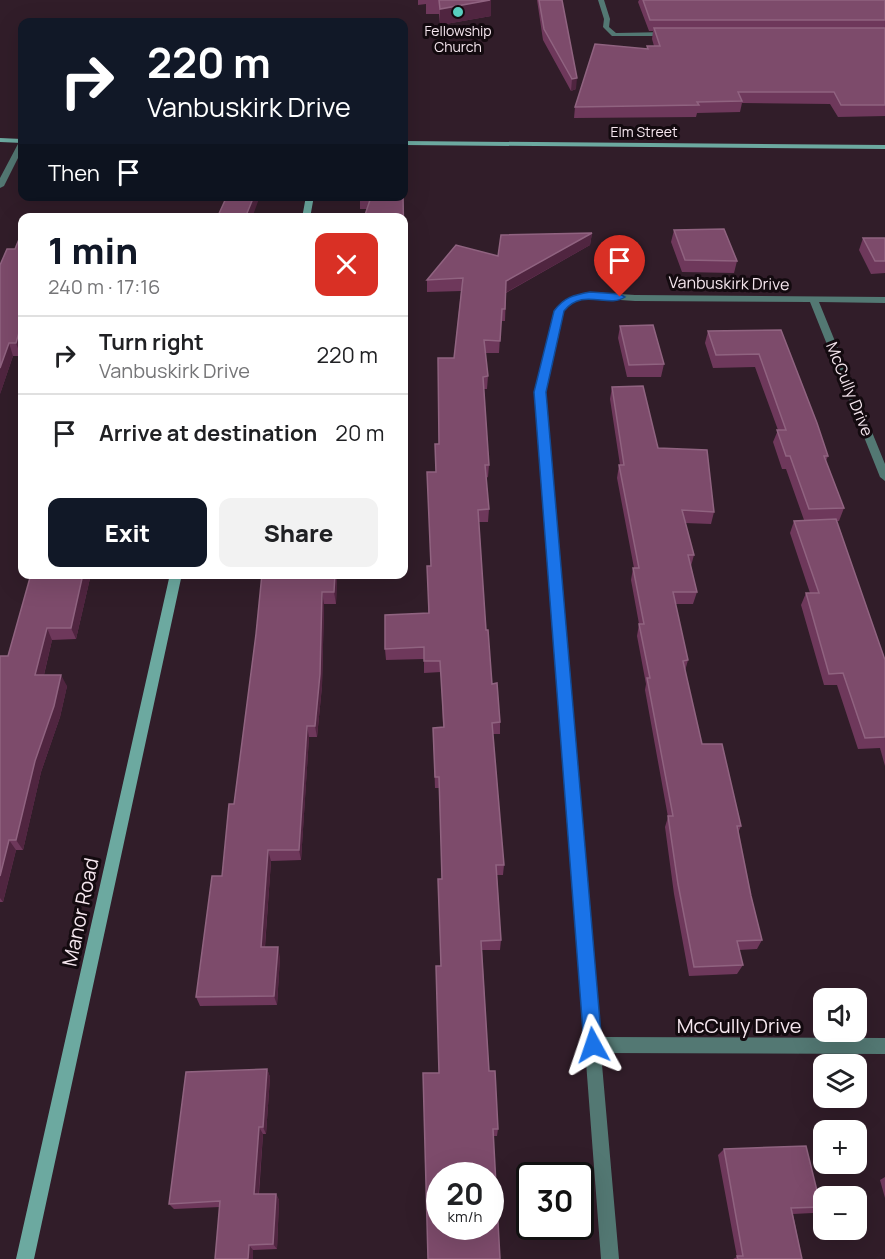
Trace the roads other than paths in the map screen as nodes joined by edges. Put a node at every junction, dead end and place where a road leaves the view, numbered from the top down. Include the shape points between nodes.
1 (601, 0) edge
2 (674, 34) edge
3 (0, 140) edge
4 (18, 142) edge
5 (408, 143) edge
6 (885, 147) edge
7 (18, 150) edge
8 (0, 186) edge
9 (814, 300) junction
10 (885, 300) edge
11 (885, 477) edge
12 (175, 579) edge
13 (593, 1045) junction
14 (885, 1046) edge
15 (25, 1259) edge
16 (610, 1259) edge

1 - 2 street via 606,27 614,35
3 - 4 main road
5 - 6 main road, Elm Street
7 - 8 street
9 - 10 street, Vanbuskirk Drive
9 - 11 street, McCully Drive
9 - 13 street, Vanbuskirk Drive via 590,295 574,298 559,311 540,392
12 - 15 main road, Manor Road
13 - 14 street, McCully Drive
13 - 16 street, Vanbuskirk Drive

